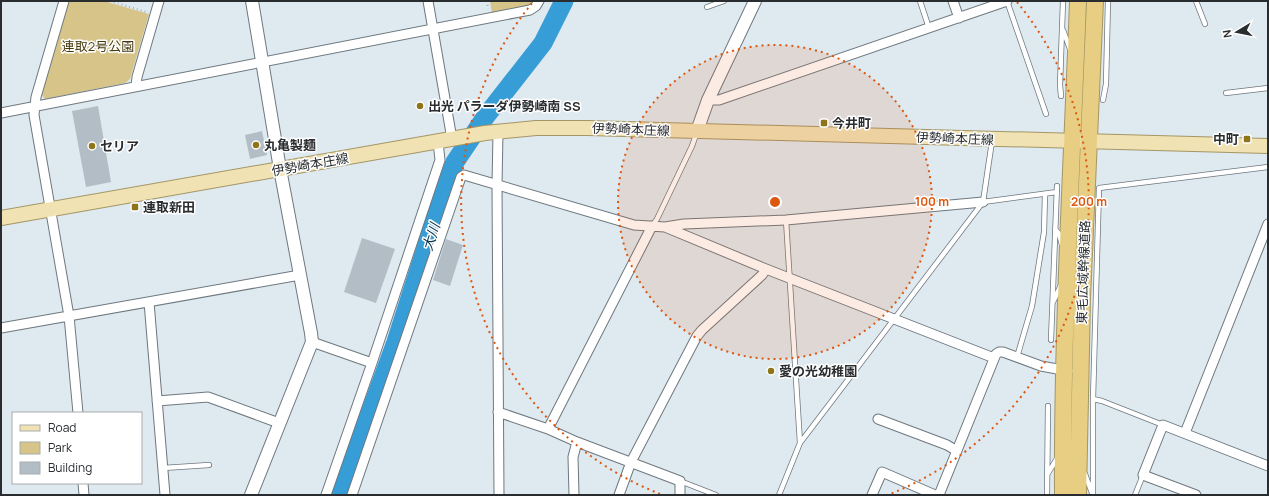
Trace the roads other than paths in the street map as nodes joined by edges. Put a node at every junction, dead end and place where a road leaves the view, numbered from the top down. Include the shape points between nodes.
1 (64, 1) edge
2 (159, 1) edge
3 (252, 1) edge
4 (428, 1) edge
5 (539, 1) edge
6 (724, 1) edge
7 (755, 1) edge
8 (920, 1) edge
9 (953, 1) edge
10 (1007, 1) edge
11 (1064, 1) edge
12 (1078, 1) edge
13 (1095, 1) edge
14 (1108, 1) edge
15 (1196, 1) edge
16 (707, 7) dead end
17 (959, 18) junction
18 (1204, 24) dead end
19 (1062, 25) junction
20 (432, 28) junction
21 (929, 28) junction
22 (262, 62) junction
23 (1076, 66) junction
24 (136, 86) junction
25 (1268, 88) edge
26 (1226, 93) dead end
27 (1061, 96) dead end
28 (708, 100) junction
29 (1103, 100) dead end
30 (35, 107) junction
31 (1, 113) edge
32 (1046, 114) dead end
33 (697, 131) junction
34 (492, 133) junction
35 (454, 139) junction
36 (992, 139) junction
37 (1072, 141) junction
38 (438, 142) junction
39 (1089, 142) junction
40 (1268, 146) edge
41 (1268, 167) edge
42 (280, 169) junction
43 (497, 186) junction
44 (1057, 186) dead end
45 (1057, 192) junction
46 (1045, 194) junction
47 (983, 202) junction
48 (51, 210) junction
49 (1, 218) edge
50 (786, 220) junction
51 (1268, 224) edge
52 (652, 226) junction
53 (665, 228) junction
54 (1055, 229) junction
55 (1092, 239) junction
56 (1067, 250) junction
57 (766, 270) junction
58 (300, 275) junction
59 (790, 279) junction
60 (1066, 279) junction
61 (149, 302) junction
62 (1052, 303) junction
63 (70, 316) junction
64 (1090, 319) dead end
65 (893, 320) junction
66 (1, 328) edge
67 (1095, 329) junction
68 (1051, 340) dead end
69 (312, 342) junction
70 (1017, 357) junction
71 (994, 358) junction
72 (372, 363) junction
73 (1072, 371) junction
74 (1093, 399) junction
75 (157, 401) junction
76 (1048, 406) dead end
77 (78, 412) edge
78 (498, 412) junction
79 (878, 419) dead end
80 (279, 423) junction
81 (1163, 425) junction
82 (548, 429) junction
83 (1185, 433) junction
84 (577, 442) junction
85 (800, 444) junction
86 (1063, 449) junction
87 (957, 451) junction
88 (631, 462) junction
89 (1078, 464) junction
90 (209, 465) dead end
91 (1268, 466) edge
92 (163, 468) junction
93 (1047, 475) junction
94 (1143, 475) junction
95 (680, 481) junction
96 (83, 484) edge
97 (84, 495) edge
98 (165, 495) edge
99 (251, 495) edge
100 (326, 495) edge
101 (352, 495) edge
102 (499, 495) edge
103 (574, 495) edge
104 (619, 495) edge
105 (680, 495) edge
106 (716, 495) edge
107 (779, 495) edge
108 (872, 495) edge
109 (935, 495) edge
110 (939, 495) edge
111 (1048, 495) edge
112 (1063, 495) edge
113 (1078, 495) edge
114 (1093, 495) edge
115 (1135, 495) edge
116 (1196, 495) edge

1 - 30 street
2 - 24 street
3 - 22 street
4 - 20 street
5 - 20 street via 530,10
6 - 16 lane
7 - 28 street
8 - 21 lane
9 - 17 street
10 - 17 street
10 - 32 lane
11 - 19 lane
12 - 23 highway, 東毛広域幹線道路
13 - 39 highway, 東毛広域幹線道路
14 - 29 lane via 1106,84
15 - 18 lane
17 - 21 street
19 - 23 lane
19 - 27 lane
20 - 22 street
20 - 35 street
21 - 28 street via 718,100
22 - 24 street
22 - 42 street
23 - 37 highway, 東毛広域幹線道路
24 - 30 street
25 - 26 lane
28 - 33 street
30 - 31 street
30 - 48 street via 34,115
33 - 34 main road, 伊勢崎本庄線 via 559,127
33 - 36 main road, 伊勢崎本庄線
33 - 52 lane
34 - 35 main road, 伊勢崎本庄線
34 - 43 street
35 - 38 main road, 伊勢崎本庄線
36 - 37 main road, 伊勢崎本庄線
36 - 47 lane
37 - 39 main road, 伊勢崎本庄線
37 - 56 highway, 東毛広域幹線道路
38 - 42 main road, 伊勢崎本庄線
38 - 72 street via 440,160
39 - 40 main road, 伊勢崎本庄線
39 - 55 highway, 東毛広域幹線道路
41 - 55 lane via 1099,188
42 - 48 main road, 伊勢崎本庄線
42 - 58 street
43 - 52 street via 634,225
43 - 78 street
43 - 101 street via 464,175 461,177
44 - 45 lane
45 - 46 lane
45 - 54 lane
46 - 47 lane
46 - 70 lane via 1044,232 1032,306
47 - 50 street
47 - 65 lane
48 - 49 main road, 伊勢崎本庄線
48 - 63 street
50 - 53 street via 684,224
50 - 59 lane
51 - 83 street
52 - 53 street
52 - 82 street
53 - 57 street
54 - 56 lane
54 - 62 lane
55 - 67 lane
55 - 73 highway, 東毛広域幹線道路
56 - 60 highway, 東毛広域幹線道路
57 - 59 street
57 - 88 street via 697,336
58 - 61 street
58 - 69 street
59 - 65 street
59 - 85 lane
60 - 62 lane
60 - 73 highway, 東毛広域幹線道路
61 - 63 street
61 - 75 street
62 - 68 lane
63 - 66 street
63 - 77 street
64 - 67 lane
65 - 71 street
65 - 85 lane
67 - 74 lane
69 - 72 street
69 - 80 street
70 - 71 street via 999,352
70 - 73 street via 1041,366
71 - 87 street
72 - 100 street
73 - 86 highway, 東毛広域幹線道路
73 - 89 highway, 東毛広域幹線道路
74 - 81 lane
74 - 114 lane
75 - 80 street via 208,397
75 - 92 street
76 - 93 lane
78 - 82 street
78 - 102 street
79 - 87 street
80 - 99 street
81 - 83 street
81 - 94 street
82 - 84 street
83 - 91 street
84 - 88 street
84 - 103 street via 573,457
85 - 107 lane
86 - 93 lane
86 - 112 highway, 東毛広域幹線道路
87 - 110 street
88 - 95 street
88 - 104 street
89 - 113 highway, 東毛広域幹線道路
89 - 114 lane
90 - 92 lane
92 - 98 street
93 - 111 lane
94 - 115 lane
94 - 116 street
95 - 105 street
95 - 106 lane
96 - 97 street
108 - 109 street via 882,472

